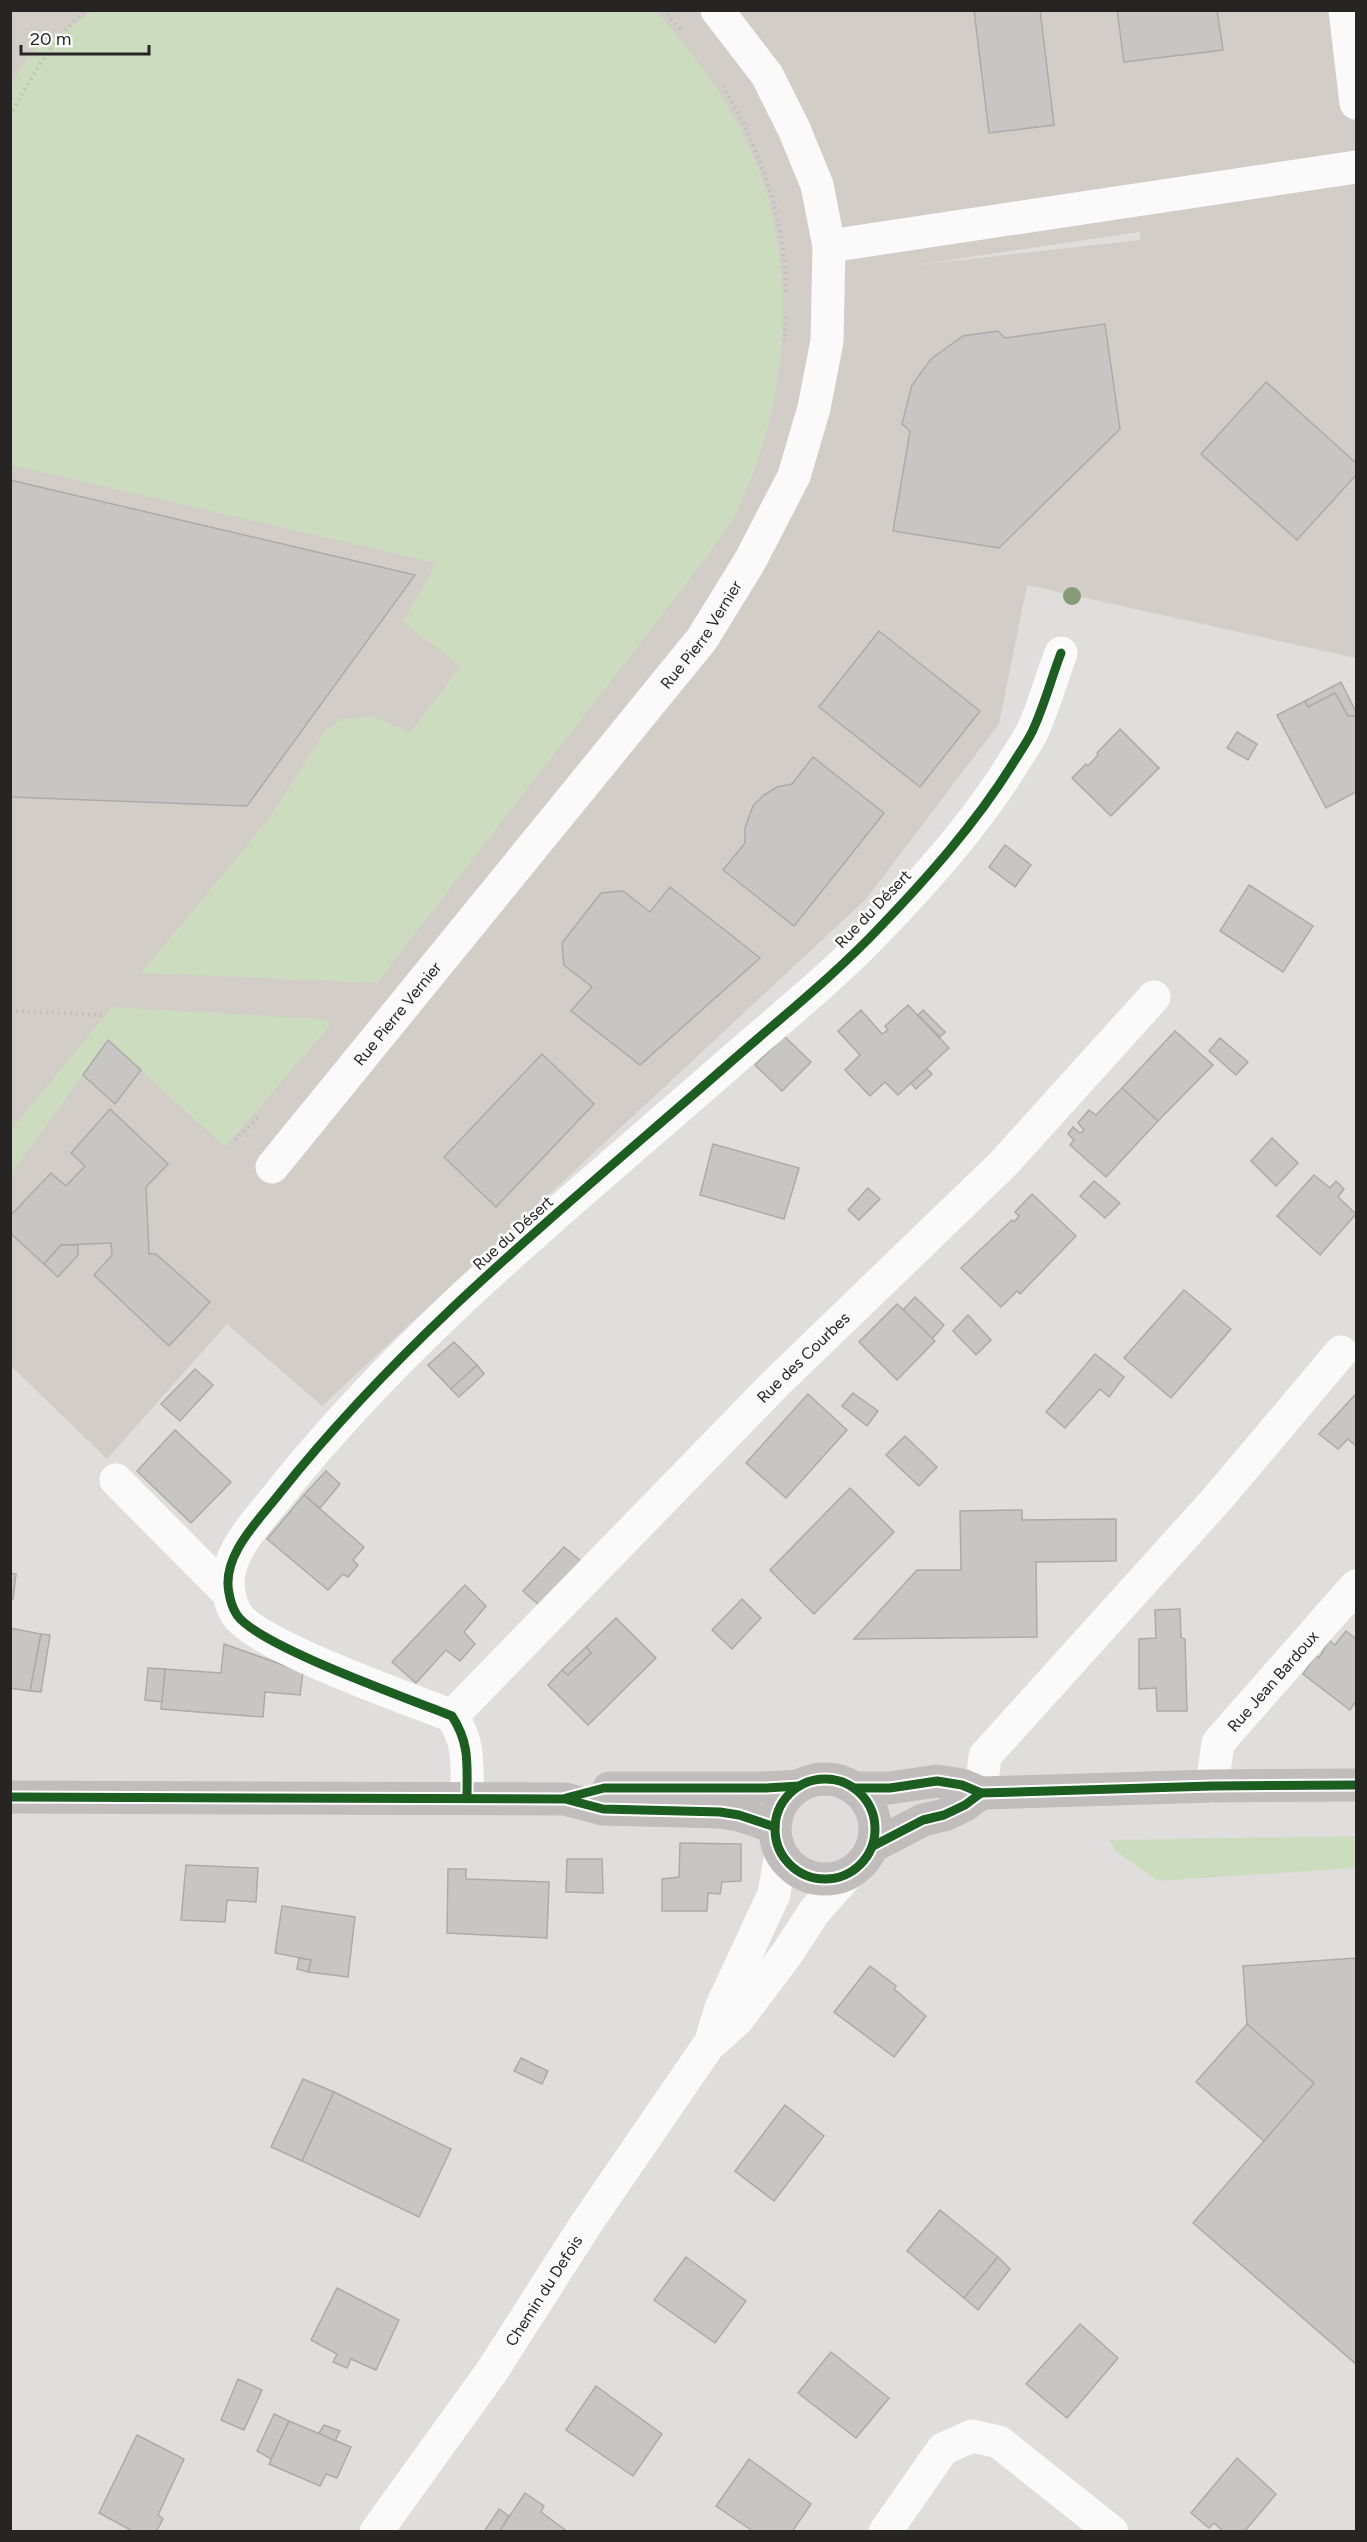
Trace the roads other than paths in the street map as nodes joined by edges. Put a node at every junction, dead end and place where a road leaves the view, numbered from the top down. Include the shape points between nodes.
1 (717, 10) edge
2 (1345, 10) edge
3 (1356, 104) edge
4 (1356, 167) edge
5 (829, 246) junction
6 (1061, 653) dead end
7 (1154, 997) dead end
8 (272, 1167) dead end
9 (1341, 1352) dead end
10 (116, 1480) dead end
11 (1356, 1586) edge
12 (229, 1594) junction
13 (452, 1716) junction
14 (1356, 1785) edge
15 (799, 1786) junction
16 (1212, 1786) junction
17 (855, 1788) junction
18 (981, 1793) junction
19 (10, 1797) edge
20 (467, 1797) junction
21 (565, 1799) junction
22 (778, 1841) junction
23 (873, 1846) junction
24 (847, 1875) junction
25 (708, 2046) junction
26 (376, 2532) edge
27 (885, 2532) edge
28 (1113, 2532) edge

1 - 5 street, Rue Pierre Vernier via 767,75 794,129 817,185
2 - 3 street
4 - 5 street
5 - 8 street, Rue Pierre Vernier via 827,341 814,408 794,477 750,561 684,664
6 - 12 street, Rue du Désert via 1031,734 954,846 879,928 493,1270 383,1376 315,1449 254,1527 227,1575
7 - 13 street, Rue des Courbes via 1002,1164 775,1384
9 - 18 street via 1218,1498 985,1756
10 - 12 street
11 - 16 street, Rue Jean Bardoux via 1218,1743
12 - 13 street via 236,1614 254,1630 294,1652
13 - 20 street via 467,1748
14 - 16 main road
15 - 17 main road via 832,1779
15 - 21 main road via 604,1788
15 - 22 main road via 779,1808
16 - 18 main road
17 - 18 main road via 890,1788 937,1780
17 - 23 main road via 872,1809 876,1828
18 - 23 main road via 965,1805 923,1820
19 - 20 main road
20 - 21 main road
21 - 22 main road via 603,1809 739,1815
22 - 24 main road via 789,1864 810,1877 822,1880
22 - 25 street, Chemin du Defois via 774,1894
23 - 24 main road via 858,1868
24 - 25 street, Chemin du Defois via 814,1912 737,2020
25 - 26 street, Chemin du Defois via 586,2224 492,2371
27 - 28 street via 943,2450 972,2436 999,2442

